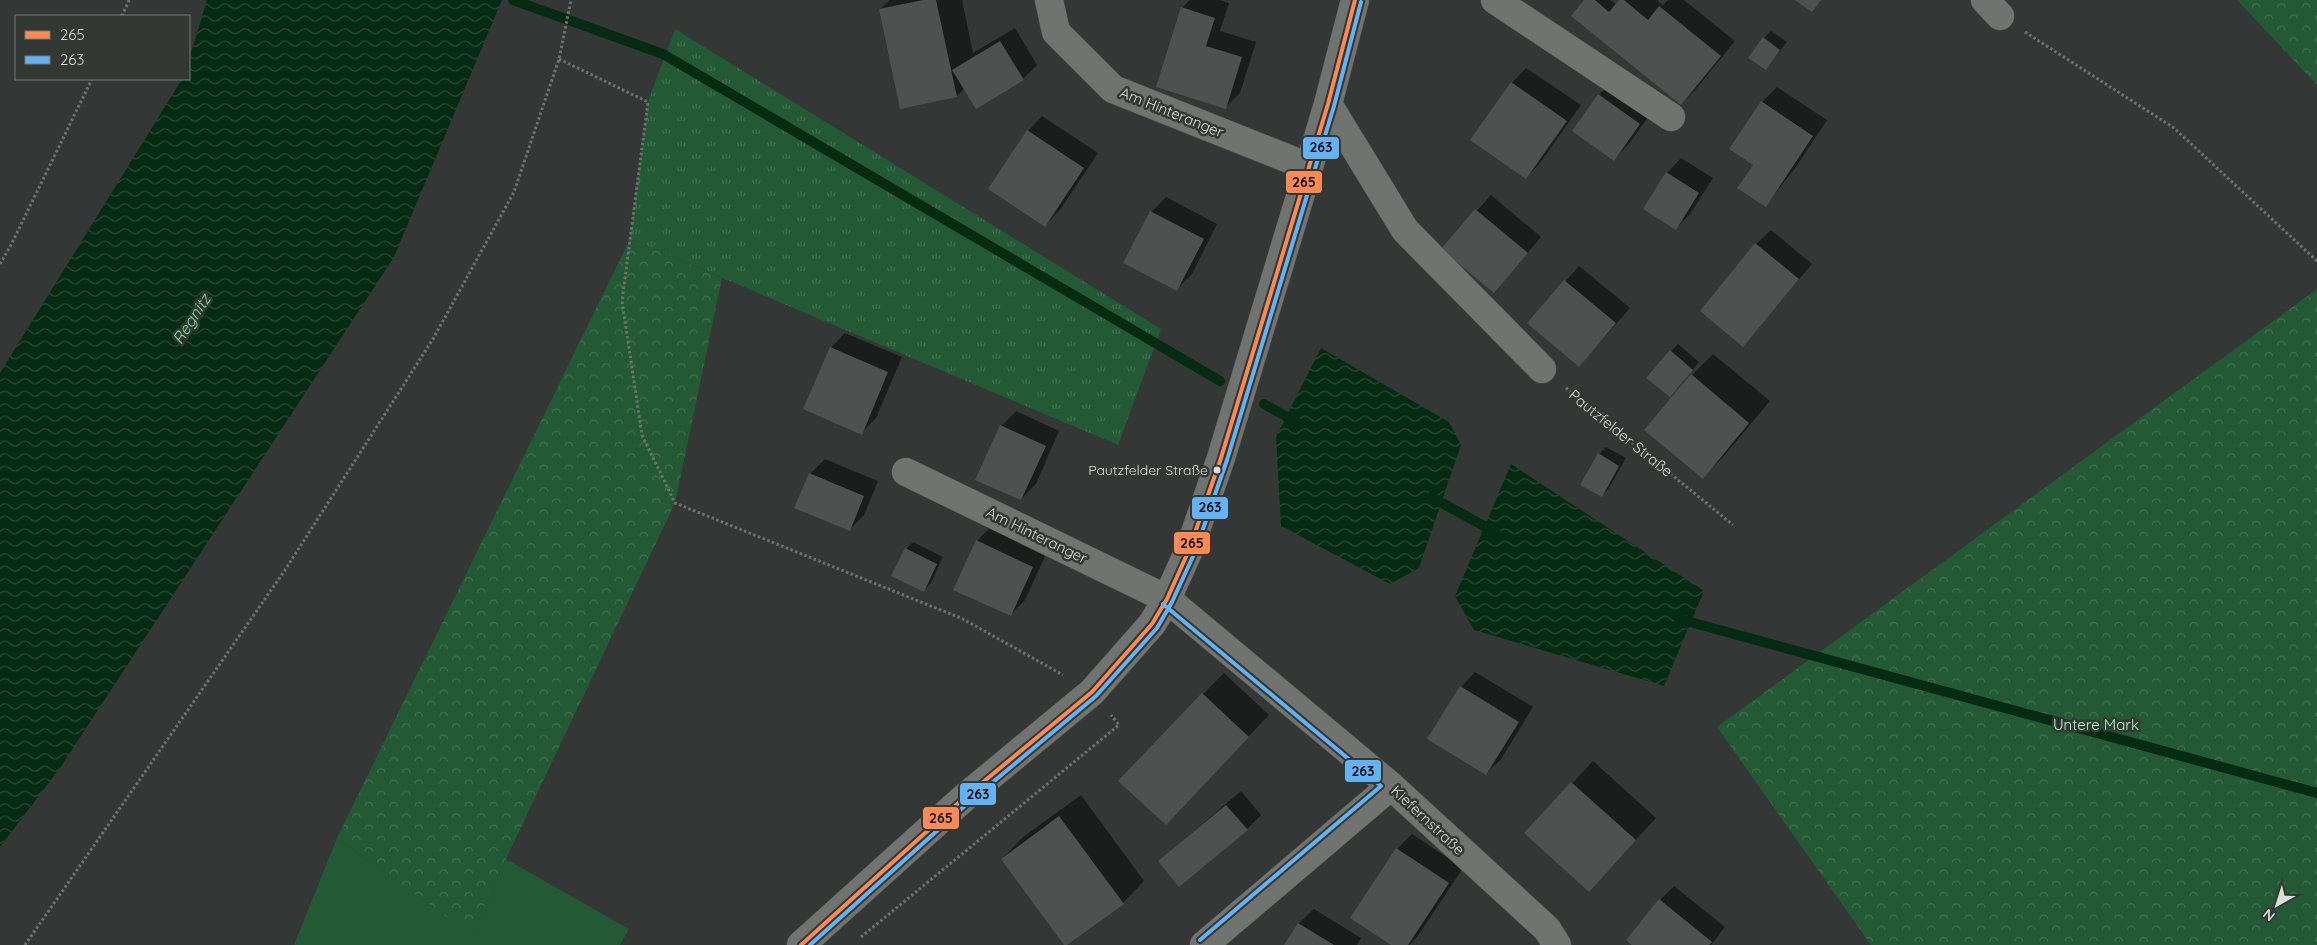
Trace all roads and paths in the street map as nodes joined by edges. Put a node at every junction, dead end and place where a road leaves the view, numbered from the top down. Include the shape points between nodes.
1 (129, 0) edge
2 (571, 0) edge
3 (1049, 0) edge
4 (1355, 0) edge
5 (1495, 0) edge
6 (1993, 8) edge
7 (122, 15) edge
8 (559, 59) junction
9 (92, 80) edge
10 (1328, 104) junction
11 (1671, 117) dead end
12 (1309, 167) junction
13 (2317, 261) edge
14 (0, 264) edge
15 (1542, 369) joint
16 (906, 472) dead end
17 (1733, 525) dead end
18 (1167, 599) junction
19 (1092, 692) junction
20 (1391, 786) junction
21 (859, 939) dead end
22 (1547, 940) edge
23 (25, 945) edge
24 (800, 945) edge
25 (1204, 945) edge

1 - 7 path
2 - 8 path
3 - 12 street, Am Hinteranger via 1056,32 1113,89
4 - 10 street
5 - 11 street
6 - 13 path via 2174,128
8 - 19 path via 648,102 622,301 642,435 675,503 963,619
8 - 23 path via 514,192 433,339 285,570
9 - 14 path
10 - 12 street
10 - 15 street via 1405,230
12 - 18 street via 1221,458 1192,542
15 - 17 path, Pautzfelder Straße
16 - 18 street, Am Hinteranger
18 - 19 street via 1152,624
18 - 20 street, Kiefernstraße
19 - 21 path via 1119,725
19 - 24 street via 965,797
20 - 22 street, Kiefernstraße
20 - 25 street

